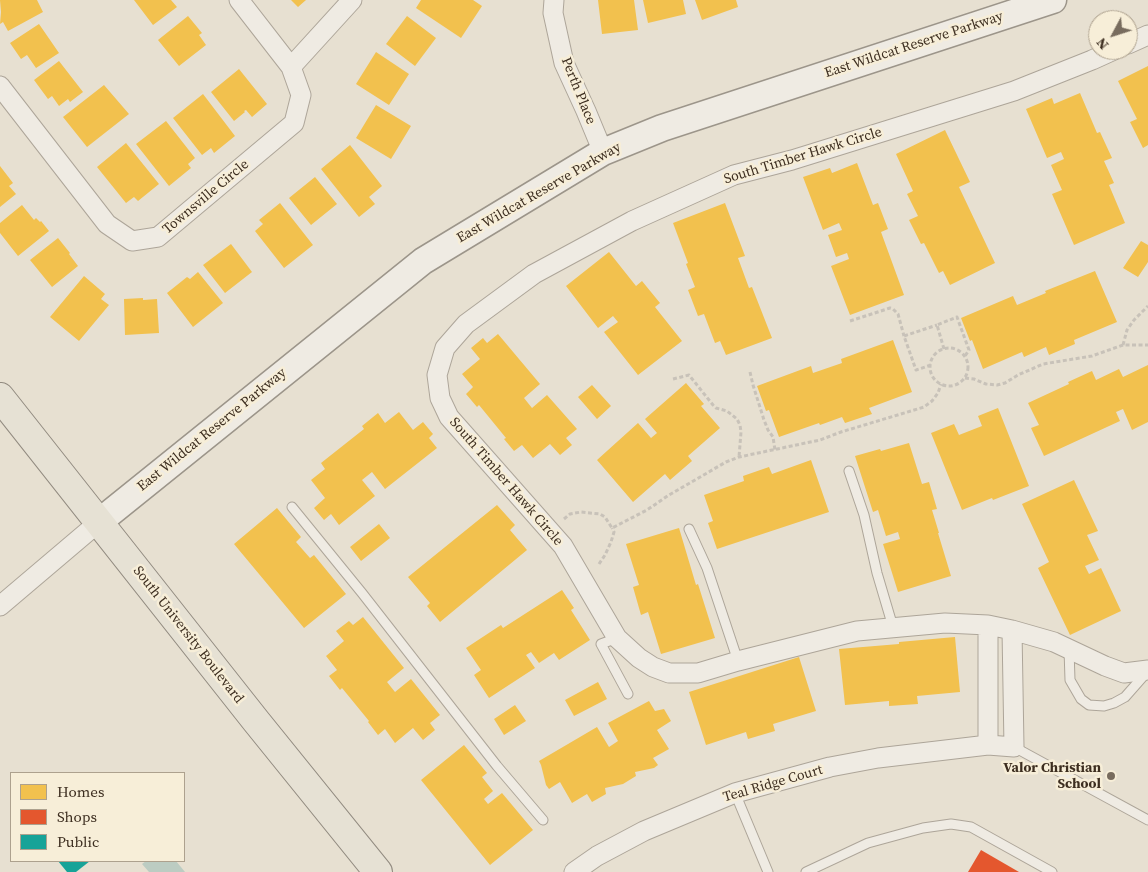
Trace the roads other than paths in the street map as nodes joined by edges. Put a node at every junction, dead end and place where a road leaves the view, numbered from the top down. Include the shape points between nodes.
1 (239, 0) edge
2 (352, 0) edge
3 (554, 0) edge
4 (1052, 0) edge
5 (1092, 60) edge
6 (291, 67) junction
7 (0, 86) edge
8 (603, 152) junction
9 (0, 396) edge
10 (848, 471) dead end
11 (292, 507) dead end
12 (99, 522) junction
13 (689, 529) dead end
14 (0, 606) edge
15 (988, 626) junction
16 (893, 627) junction
17 (1012, 630) junction
18 (616, 638) junction
19 (1069, 648) junction
20 (738, 661) junction
21 (1148, 671) edge
22 (628, 694) dead end
23 (988, 745) junction
24 (1014, 747) junction
25 (735, 792) junction
26 (543, 820) dead end
27 (1148, 820) edge
28 (378, 872) edge
29 (574, 872) edge
30 (768, 872) edge
31 (806, 872) edge
32 (1052, 872) edge

1 - 6 street, Townsville Circle
2 - 6 street
3 - 8 street, Perth Place via 553,13 564,63
4 - 8 main road, East Wildcat Reserve Parkway via 662,128
5 - 18 street, South Timber Hawk Circle via 1014,91 734,175 632,221 534,274 466,324 445,348 437,375 440,398 449,417 563,546
6 - 7 street, Townsville Circle via 301,94 294,123 158,237 132,241 107,224
8 - 12 main road, East Wildcat Reserve Parkway via 423,261
9 - 12 main road, South University Boulevard
10 - 16 lane via 864,515
11 - 26 lane
12 - 14 street
12 - 28 main road, South University Boulevard
13 - 20 lane via 707,568
15 - 16 street, South Timber Hawk Circle via 945,623
15 - 17 street, South Timber Hawk Circle
15 - 23 street
16 - 20 street, South Timber Hawk Circle via 857,631
17 - 19 street, South Timber Hawk Circle
17 - 24 street
18 - 20 street, South Timber Hawk Circle via 639,658 669,674 698,673
18 - 22 lane via 601,644
19 - 21 street, South Timber Hawk Circle via 1124,673
19 - 21 lane via 1070,680 1081,699 1089,705 1104,706 1125,697
23 - 24 street, Teal Ridge Court
23 - 25 street, Teal Ridge Court via 878,758
24 - 27 lane
25 - 29 street, Teal Ridge Court via 644,831
25 - 30 lane
31 - 32 lane via 868,843 951,824 972,827

